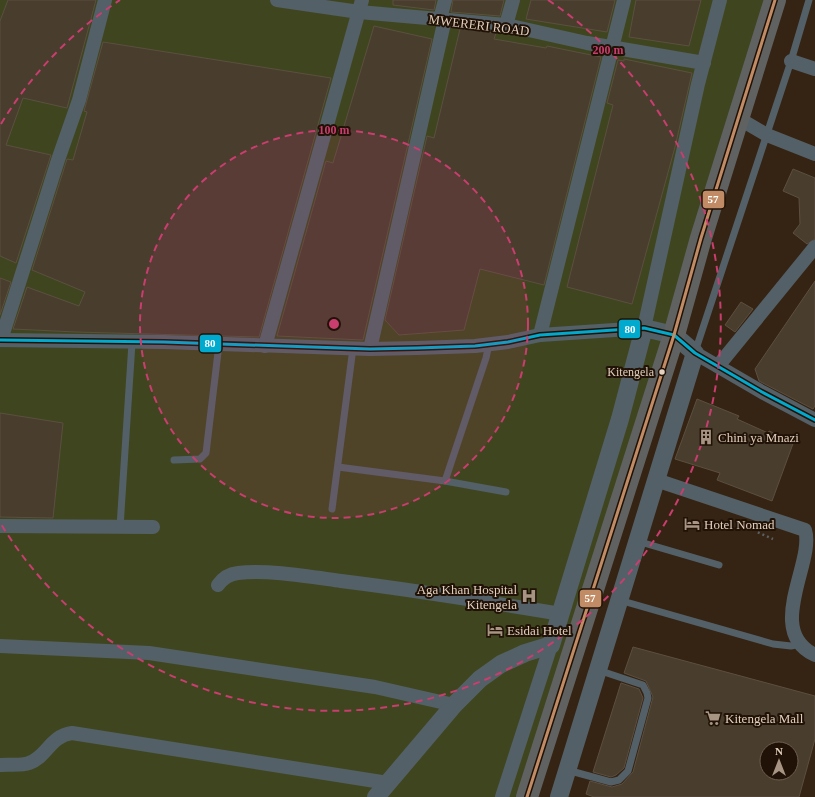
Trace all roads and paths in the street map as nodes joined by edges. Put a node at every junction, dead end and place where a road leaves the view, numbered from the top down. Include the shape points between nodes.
1 (106, 0) edge
2 (277, 0) edge
3 (445, 0) edge
4 (513, 0) edge
5 (624, 0) edge
6 (720, 0) edge
7 (775, 0) edge
8 (809, 0) edge
9 (360, 6) edge
10 (442, 19) junction
11 (506, 25) junction
12 (612, 47) junction
13 (704, 62) junction
14 (791, 62) junction
15 (815, 69) edge
16 (738, 118) junction
17 (767, 135) junction
18 (815, 154) edge
19 (815, 247) edge
20 (644, 328) junction
21 (540, 335) junction
22 (674, 335) junction
23 (1, 340) edge
24 (132, 343) junction
25 (219, 344) junction
26 (489, 344) junction
27 (265, 346) junction
28 (353, 348) junction
29 (370, 349) junction
30 (695, 353) junction
31 (718, 366) junction
32 (815, 420) edge
33 (174, 460) dead end
34 (338, 467) junction
35 (656, 480) junction
36 (445, 481) junction
37 (506, 492) dead end
38 (332, 509) dead end
39 (0, 526) edge
40 (120, 527) junction
41 (153, 528) dead end
42 (814, 537) edge
43 (637, 541) junction
44 (719, 565) dead end
45 (218, 585) dead end
46 (619, 600) junction
47 (561, 614) junction
48 (802, 644) junction
49 (551, 645) junction
50 (0, 646) edge
51 (815, 655) edge
52 (598, 670) junction
53 (454, 705) junction
54 (0, 764) edge
55 (567, 770) junction
56 (388, 783) junction
57 (376, 797) edge
58 (502, 797) edge
59 (527, 797) edge
60 (559, 797) edge

1 - 23 street via 79,100
2 - 9 street, MWERERI ROAD
3 - 10 street
4 - 11 street
5 - 12 street
6 - 13 street
7 - 16 highway
8 - 14 lane
9 - 10 street, MWERERI ROAD
9 - 27 street
10 - 11 street, MWERERI ROAD
10 - 29 street
11 - 12 street, MWERERI ROAD
12 - 13 street, MWERERI ROAD
12 - 21 street
13 - 20 street
14 - 15 street
14 - 17 lane
16 - 17 street
16 - 22 highway
17 - 18 street
17 - 30 lane
19 - 31 street
20 - 21 street
20 - 22 street
20 - 47 street via 620,419
21 - 26 street
22 - 30 street
22 - 59 highway
23 - 24 street
24 - 25 street
24 - 40 lane
25 - 27 street
25 - 33 lane via 206,453 200,459
26 - 29 street
26 - 36 lane
27 - 28 street
28 - 29 street
28 - 34 lane
30 - 31 street
30 - 35 street
31 - 32 street
34 - 36 lane
34 - 38 lane
35 - 42 street via 805,530
35 - 43 street
36 - 37 lane
39 - 40 street
40 - 41 street
42 - 48 street via 814,564 796,624
43 - 44 lane
43 - 46 street
45 - 47 street via 233,574 266,573 439,593
46 - 48 lane via 773,644
46 - 52 street
47 - 49 street
48 - 51 street
49 - 53 street via 501,664 480,679
49 - 58 street
50 - 53 street via 164,655 374,687
52 - 55 street
52 - 55 lane via 643,685 647,693 648,698 628,771 618,780 611,782
53 - 56 street
54 - 56 street via 27,764 36,760 58,737 72,733
55 - 60 street
56 - 57 street

